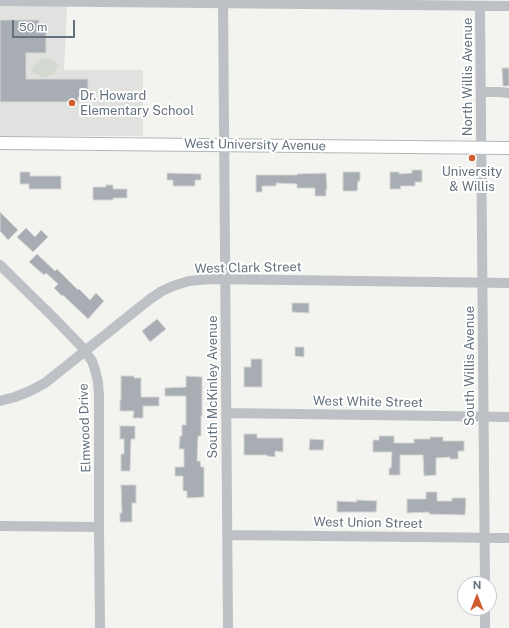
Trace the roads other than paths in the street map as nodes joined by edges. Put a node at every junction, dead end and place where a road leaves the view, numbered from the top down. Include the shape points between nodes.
1 (0, 1) edge
2 (223, 2) edge
3 (480, 6) junction
4 (509, 6) edge
5 (481, 92) junction
6 (509, 93) edge
7 (0, 143) edge
8 (224, 145) junction
9 (481, 148) junction
10 (509, 148) edge
11 (0, 265) edge
12 (225, 280) junction
13 (482, 283) junction
14 (509, 283) edge
15 (85, 350) junction
16 (0, 401) edge
17 (226, 413) junction
18 (483, 417) junction
19 (509, 417) edge
20 (0, 526) edge
21 (99, 527) junction
22 (227, 535) junction
23 (484, 538) junction
24 (509, 538) edge
25 (485, 576) edge
26 (485, 616) edge
27 (100, 628) edge
28 (228, 628) edge
29 (485, 628) edge

1 - 2 street
2 - 3 street
2 - 8 street, South McKinley Avenue
3 - 4 street
3 - 5 street, North Willis Avenue
5 - 6 street
5 - 9 street, North Willis Avenue
7 - 8 main road, West University Avenue
8 - 9 main road, West University Avenue
8 - 12 street, South McKinley Avenue
9 - 10 main road, West University Avenue
9 - 13 street, South Willis Avenue
11 - 15 street, Elmwood Drive
12 - 13 street, West Clark Street
12 - 15 street, West Clark Street via 189,282 162,291
12 - 17 street, South McKinley Avenue
13 - 14 street, West Clark Street
13 - 18 street, South Willis Avenue
15 - 16 street, West Clark Street via 45,383
15 - 21 street, Elmwood Drive via 92,361 98,389
17 - 18 street, West White Street
17 - 22 street, South McKinley Avenue
18 - 19 street, West White Street
18 - 23 street, South Willis Avenue
20 - 21 street
21 - 27 street, Elmwood Drive
22 - 23 street, West Union Street
22 - 28 street, South McKinley Avenue
23 - 24 street, West Union Street
23 - 25 street, South Willis Avenue
26 - 29 street

